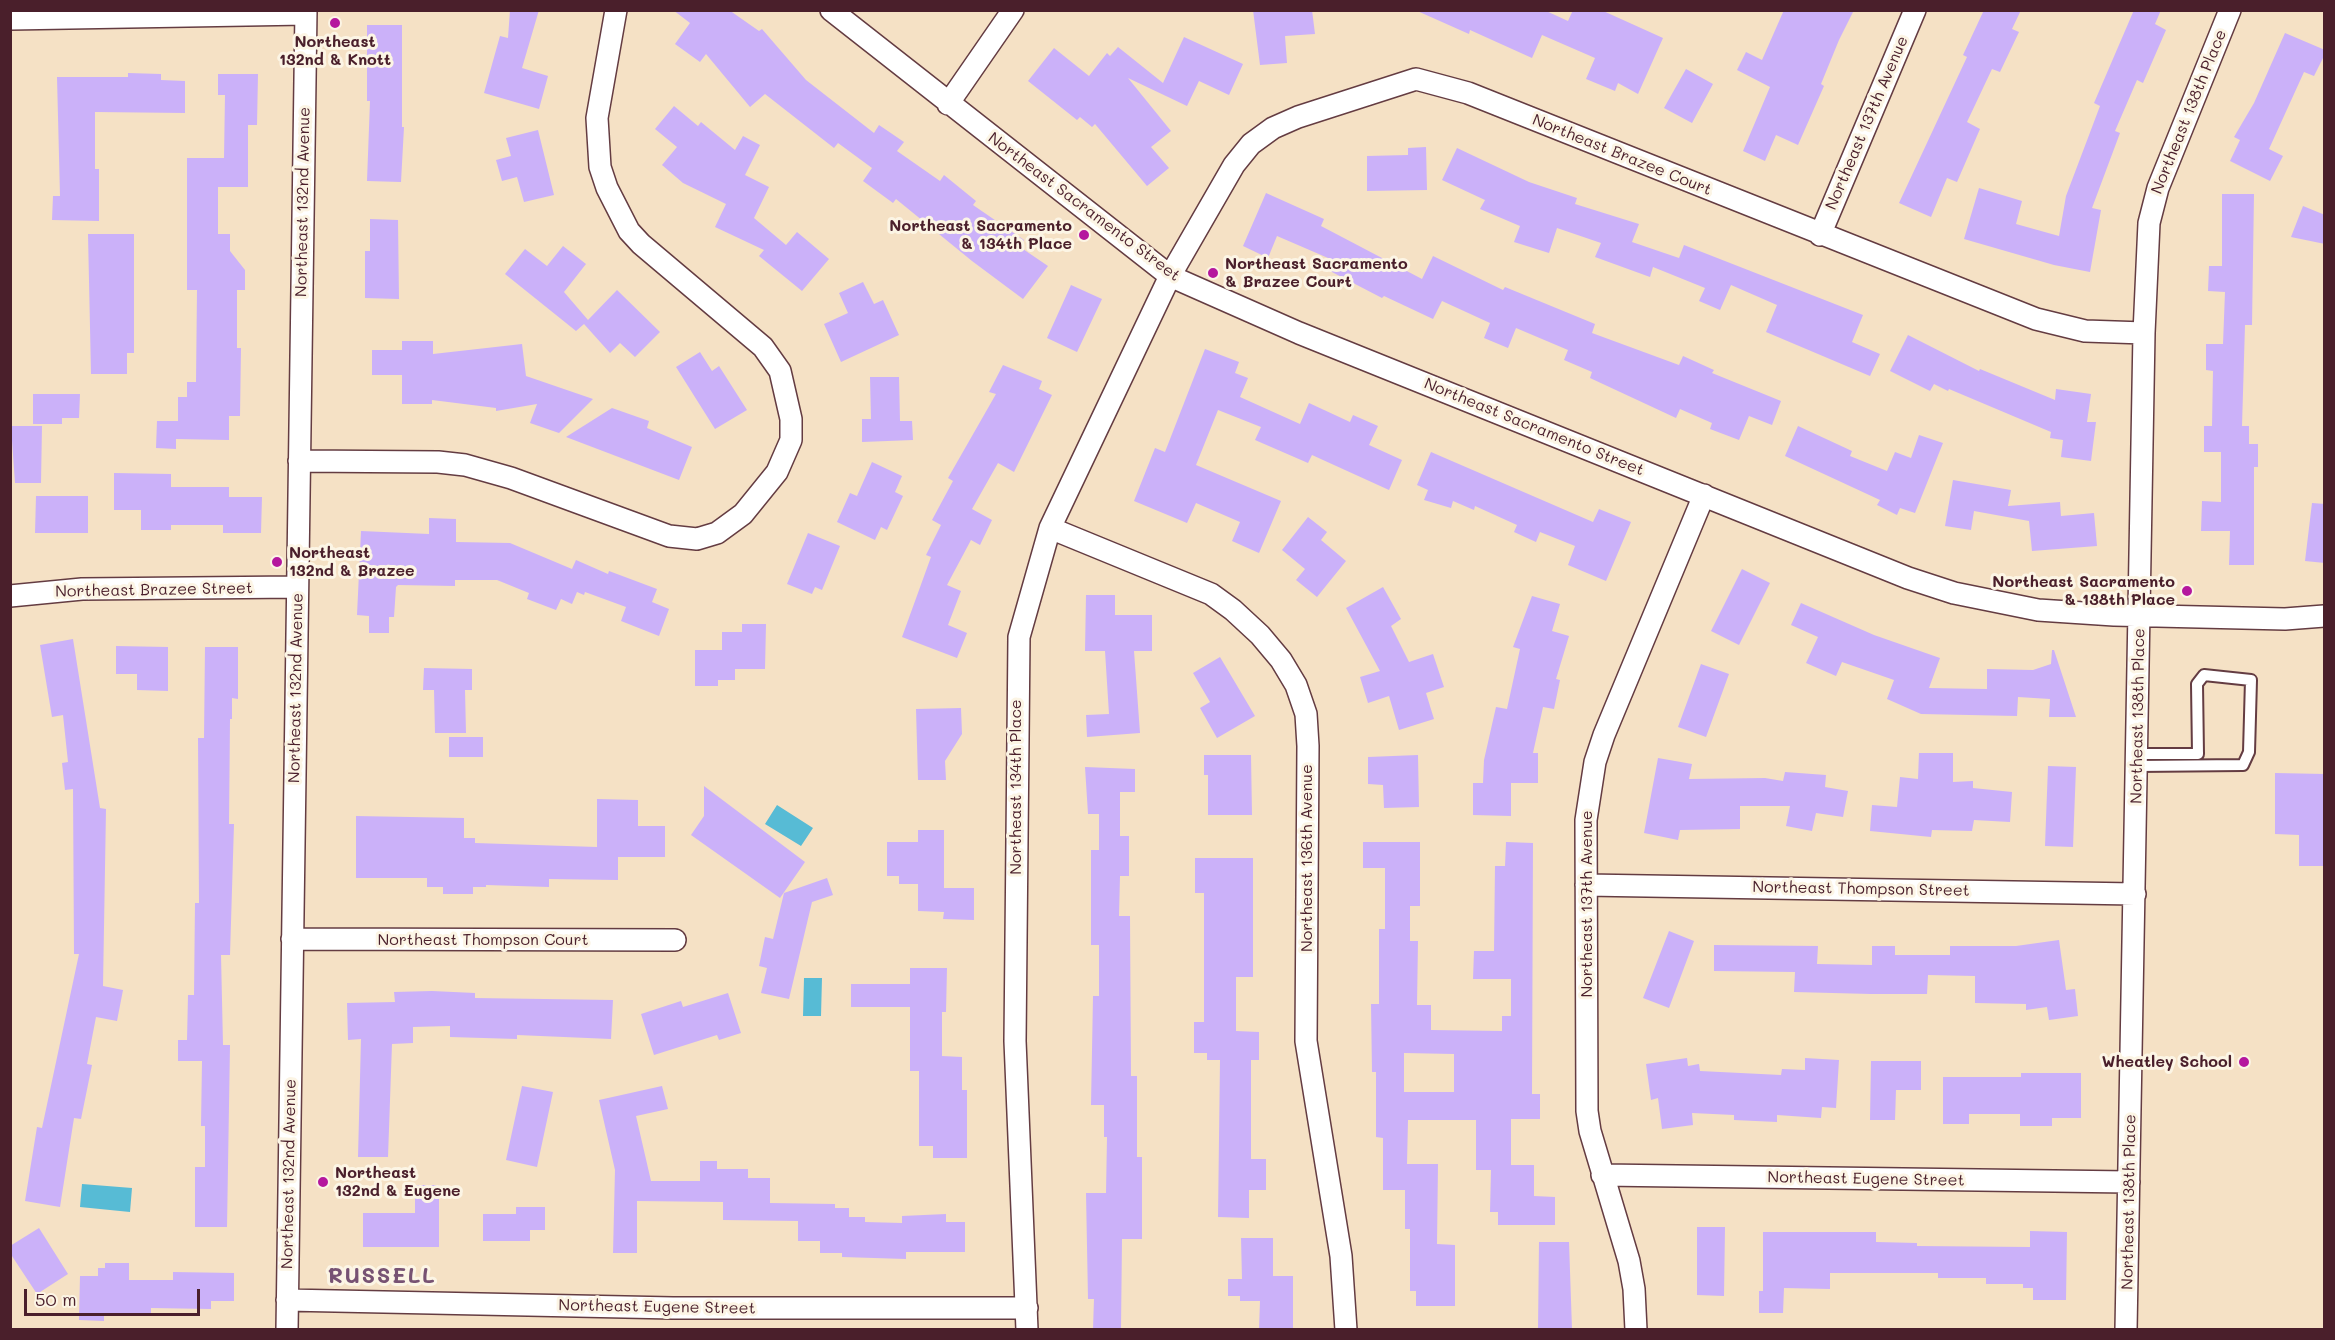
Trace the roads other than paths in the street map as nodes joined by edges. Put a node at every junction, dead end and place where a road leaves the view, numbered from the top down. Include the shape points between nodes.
1 (616, 10) edge
2 (831, 10) edge
3 (1013, 10) edge
4 (1915, 10) edge
5 (2230, 10) edge
6 (306, 12) edge
7 (10, 19) edge
8 (948, 104) junction
9 (1820, 235) junction
10 (1170, 276) junction
11 (2144, 333) junction
12 (299, 461) junction
13 (1704, 495) junction
14 (1050, 528) junction
15 (297, 587) junction
16 (10, 596) edge
17 (2325, 616) edge
18 (2139, 617) junction
19 (2137, 760) junction
20 (1586, 885) junction
21 (2136, 894) junction
22 (292, 939) junction
23 (675, 940) dead end
24 (1602, 1175) junction
25 (2129, 1182) junction
26 (287, 1300) junction
27 (1027, 1308) junction
28 (286, 1329) edge
29 (1027, 1329) edge
30 (1346, 1329) edge
31 (1636, 1329) edge
32 (2126, 1329) edge

1 - 12 street via 597,118 600,167 607,188 641,244 763,347 780,371 792,418 791,440 777,472 743,514 717,533 697,538 669,536 512,478 465,465
2 - 8 street, Northeast Sacramento Street
3 - 8 street
4 - 9 street, Northeast 137th Avenue
5 - 11 street, Northeast 138th Place via 2158,188 2149,223
6 - 7 street
6 - 12 street, Northeast 132nd Avenue
8 - 10 street, Northeast Sacramento Street
9 - 10 street, Northeast Brazee Court via 1468,93 1416,79 1298,117 1251,144 1234,165
9 - 11 street, Northeast Brazee Court via 2052,324 2085,331
10 - 13 street, Northeast Sacramento Street via 1268,321
10 - 14 street, Northeast 134th Place
11 - 18 street, Northeast 138th Place
12 - 15 street, Northeast 132nd Avenue
13 - 18 street, Northeast Sacramento Street via 1954,593 2038,610
13 - 20 street, Northeast 137th Avenue via 1595,762 1586,820
14 - 27 street, Northeast 134th Place via 1018,637 1016,687 1015,1041
14 - 30 street, Northeast 136th Avenue via 1211,594 1260,635 1296,685 1306,714 1308,746 1306,1041 1341,1256
15 - 16 street, Northeast Brazee Street via 125,588
15 - 22 street, Northeast 132nd Avenue
17 - 18 street, Northeast Sacramento Street
18 - 19 street, Northeast 138th Place
19 - 19 lane via 2242,765 2249,752 2251,680 2204,675 2197,684 2198,754
19 - 21 street, Northeast 138th Place
20 - 21 street, Northeast Thompson Street
20 - 24 street, Northeast 137th Avenue via 1587,1111
21 - 25 street, Northeast 138th Place
22 - 23 street, Northeast Thompson Court
22 - 26 street, Northeast 132nd Avenue
24 - 25 street, Northeast Eugene Street
24 - 31 street, Northeast 137th Avenue via 1629,1261
25 - 32 street, Northeast 138th Place
26 - 27 street, Northeast Eugene Street via 674,1308
26 - 28 street, Northeast 132nd Avenue
27 - 29 street, Northeast 134th Place

